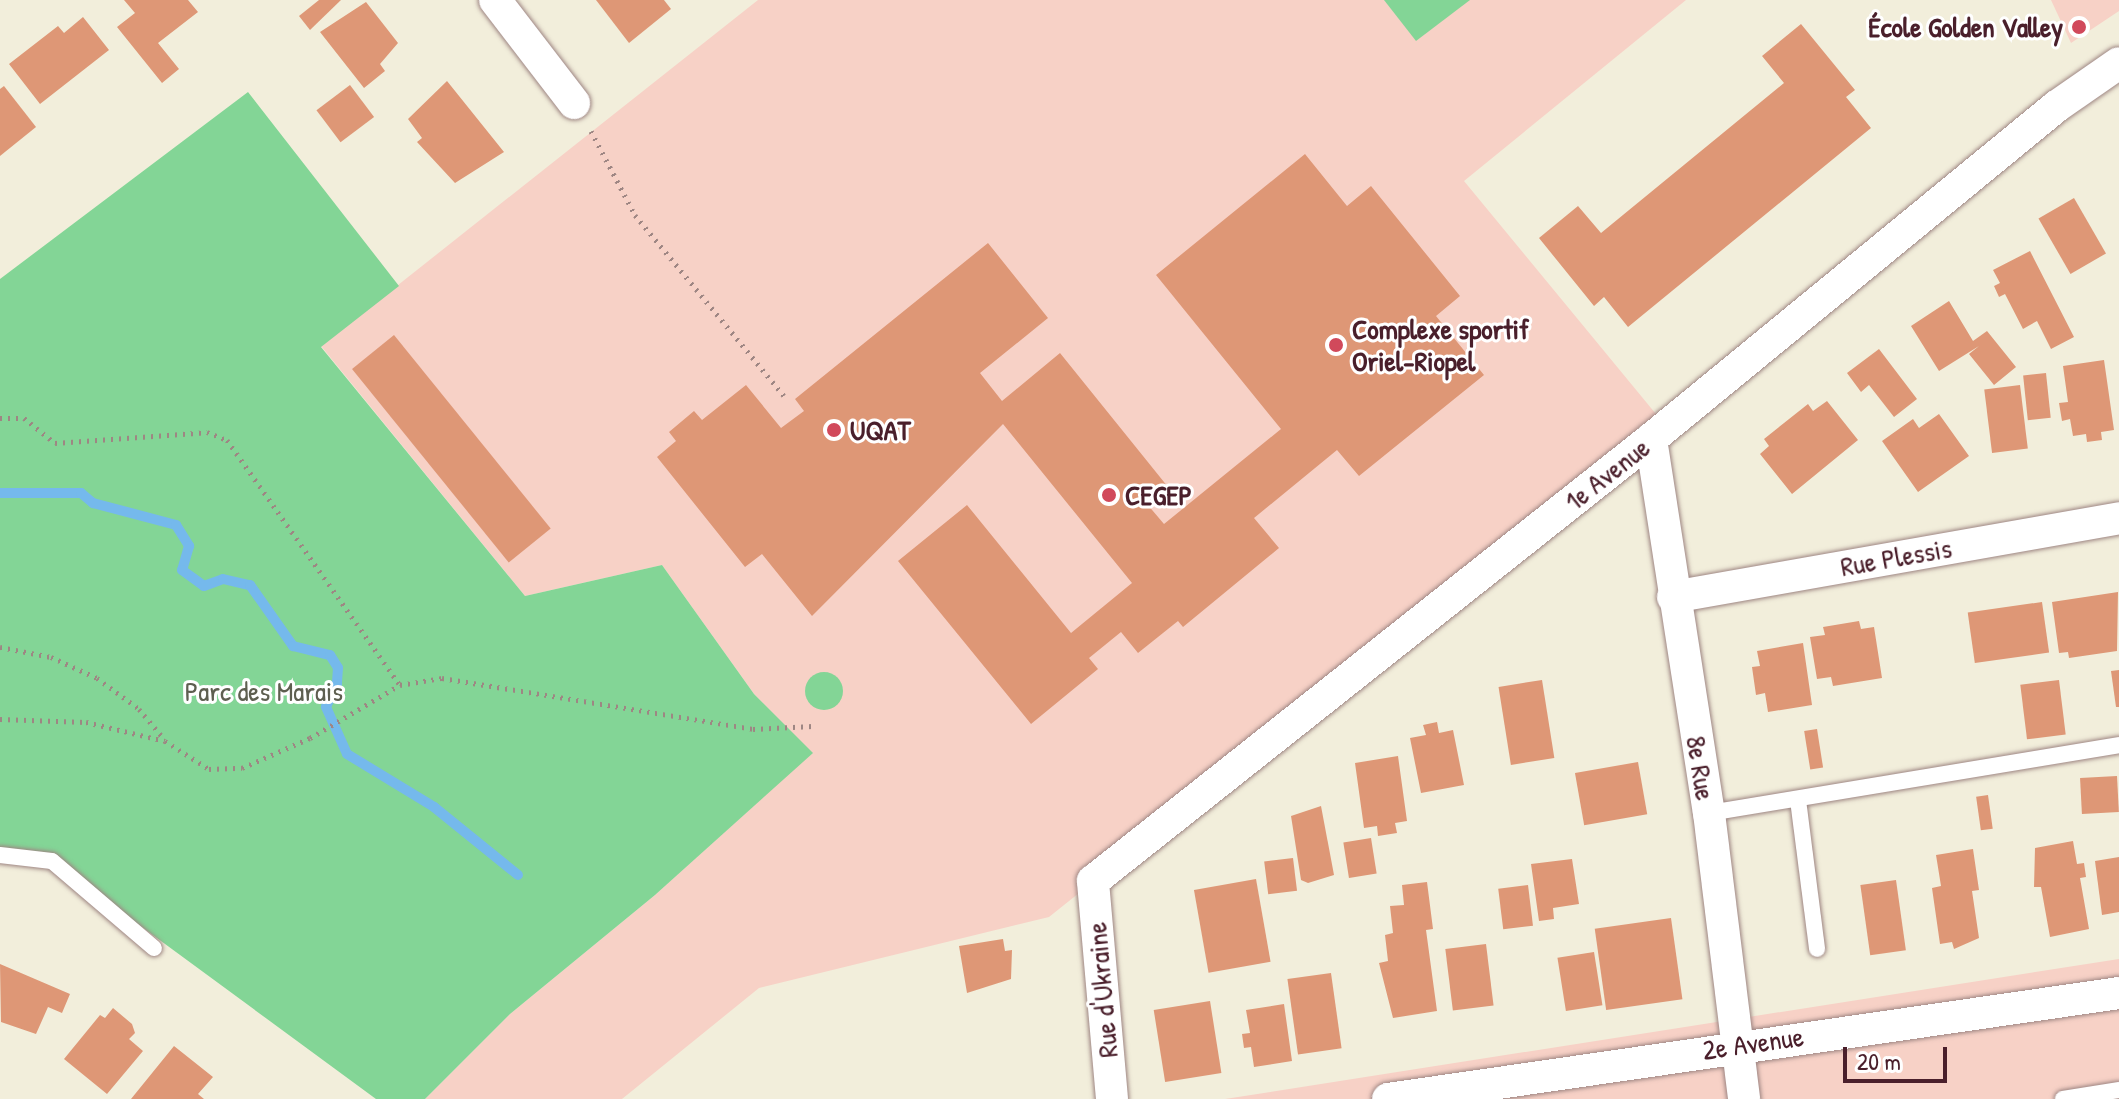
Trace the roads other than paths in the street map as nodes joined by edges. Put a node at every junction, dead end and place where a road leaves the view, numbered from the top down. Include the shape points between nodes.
1 (495, 0) edge
2 (2119, 63) edge
3 (574, 103) road end
4 (1651, 439) junction
5 (2119, 518) edge
6 (1673, 597) junction
7 (2119, 745) edge
8 (1798, 800) junction
9 (1709, 813) junction
10 (0, 855) edge
11 (1093, 881) joint
12 (154, 948) dead end
13 (1817, 949) dead end
14 (2119, 993) edge
15 (1737, 1045) junction
16 (2119, 1090) edge
17 (1112, 1099) edge
18 (1388, 1099) edge
19 (1744, 1099) edge
20 (2063, 1099) edge

1 - 3 street
2 - 4 street, 1e Avenue via 2003,150
4 - 6 street, 8e Rue
4 - 11 street, 1e Avenue
5 - 6 street, Rue Plessis
6 - 9 street, 8e Rue
7 - 8 lane
8 - 9 lane
8 - 13 lane
9 - 15 street, 8e Rue
10 - 12 lane via 52,861
11 - 17 street, Rue d'Ukraine
14 - 15 street, 2e Avenue
15 - 18 street, 2e Avenue
15 - 19 street, 8e Rue
16 - 20 lane

